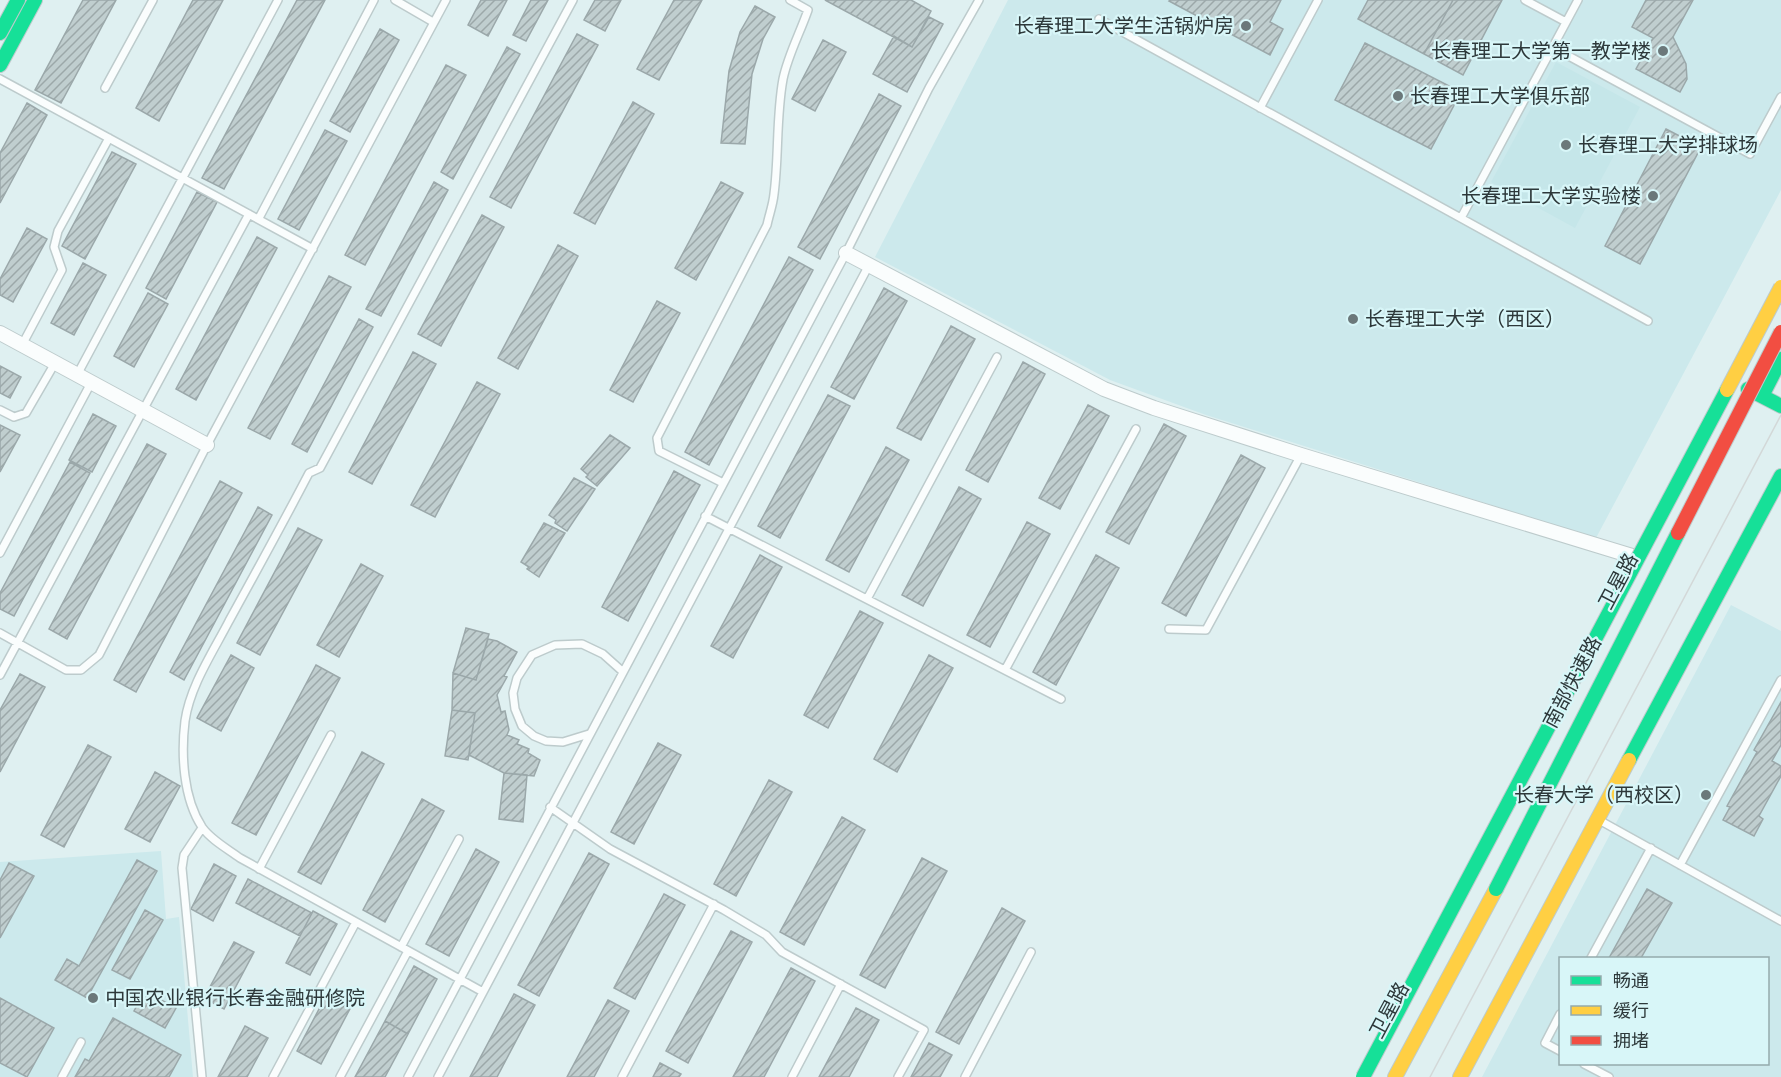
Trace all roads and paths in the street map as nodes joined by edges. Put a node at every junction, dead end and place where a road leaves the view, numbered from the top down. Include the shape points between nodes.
1 (18, 0) edge
2 (35, 0) edge
3 (153, 0) edge
4 (278, 0) edge
5 (374, 0) edge
6 (395, 0) edge
7 (446, 0) edge
8 (573, 0) edge
9 (790, 0) edge
10 (979, 0) edge
11 (1318, 0) edge
12 (1525, 0) edge
13 (1578, 0) edge
14 (1099, 19) dead end
15 (433, 22) junction
16 (1566, 22) junction
17 (0, 33) edge
18 (1552, 47) junction
19 (0, 65) edge
20 (0, 79) edge
21 (105, 88) dead end
22 (1781, 97) edge
23 (1260, 108) junction
24 (109, 138) junction
25 (183, 178) junction
26 (249, 214) junction
27 (259, 218) junction
28 (1461, 218) junction
29 (313, 249) junction
30 (846, 253) junction
31 (869, 265) junction
32 (1781, 275) edge
33 (1781, 286) edge
34 (1648, 321) dead end
35 (1781, 332) edge
36 (0, 333) edge
37 (22, 345) junction
38 (997, 357) dead end
39 (1781, 359) edge
40 (55, 363) junction
41 (77, 375) junction
42 (1727, 378) junction
43 (91, 383) junction
44 (1762, 396) junction
45 (1781, 406) edge
46 (0, 410) edge
47 (143, 410) junction
48 (1136, 429) dead end
49 (207, 445) junction
50 (1301, 455) junction
51 (1781, 476) edge
52 (723, 483) junction
53 (705, 516) junction
54 (729, 528) junction
55 (0, 553) edge
56 (1632, 556) junction
57 (867, 599) junction
58 (1169, 629) dead end
59 (0, 633) edge
60 (18, 642) junction
61 (1005, 670) junction
62 (622, 671) junction
63 (0, 675) edge
64 (1781, 680) edge
65 (1062, 699) dead end
66 (589, 734) junction
67 (331, 735) dead end
68 (550, 807) junction
69 (1597, 819) junction
70 (572, 824) junction
71 (202, 828) junction
72 (459, 839) dead end
73 (1651, 848) junction
74 (1680, 865) junction
75 (259, 869) junction
76 (1496, 889) junction
77 (714, 904) junction
78 (1781, 921) edge
79 (356, 922) junction
80 (404, 949) junction
81 (1031, 952) dead end
82 (1592, 957) edge
83 (460, 979) junction
84 (841, 984) junction
85 (483, 992) junction
86 (1559, 1016) edge
87 (81, 1042) dead end
88 (1559, 1050) edge
89 (1586, 1065) edge
90 (62, 1077) edge
91 (202, 1077) edge
92 (273, 1077) edge
93 (340, 1077) edge
94 (408, 1077) edge
95 (438, 1077) edge
96 (622, 1077) edge
97 (792, 1077) edge
98 (898, 1077) edge
99 (965, 1077) edge
100 (1353, 1077) edge
101 (1363, 1077) edge
102 (1390, 1077) edge
103 (1395, 1077) edge
104 (1408, 1077) edge
105 (1460, 1077) edge
106 (1609, 1077) edge

1 - 17 main road
2 - 19 main road
3 - 21 lane
4 - 25 lane
5 - 27 lane
6 - 15 lane
7 - 15 lane
8 - 71 lane via 320,468 309,473 194,691 185,720 184,751 192,807
9 - 52 lane via 808,10 783,78 774,196 767,225 657,438 659,451
10 - 30 lane via 929,88
11 - 23 lane
12 - 16 lane
13 - 16 lane
14 - 23 lane
15 - 29 lane
16 - 18 lane
18 - 22 lane via 1750,154
18 - 28 lane
20 - 24 lane
23 - 28 lane
24 - 25 lane
24 - 37 lane via 58,231 54,247 62,270
25 - 26 lane
25 - 41 lane
26 - 27 lane
26 - 47 lane
27 - 29 lane
28 - 34 lane
29 - 49 lane
30 - 31 street
30 - 52 lane
31 - 50 street via 1104,389
31 - 54 lane
32 - 42 main road, 卫星路
33 - 101 main road, 南部快速路, bridge
35 - 76 main road, 南部快速路, bridge
36 - 37 street
37 - 40 street
38 - 57 lane
39 - 44 main road, 卫星路
40 - 41 street
40 - 46 lane via 26,413 14,417
41 - 43 street
42 - 44 main road
42 - 56 main road, 卫星路
43 - 47 street
43 - 55 lane
44 - 45 main road
44 - 102 main road, 卫星路
47 - 49 street
47 - 60 lane
48 - 61 lane
49 - 60 lane via 99,655 81,670 66,670
50 - 56 street
50 - 58 lane via 1206,630
51 - 69 main road
52 - 53 lane
53 - 54 lane
53 - 62 lane
54 - 57 lane
54 - 70 lane
56 - 100 main road, 卫星路
57 - 61 lane
59 - 60 lane
60 - 63 lane
61 - 65 lane
62 - 66 lane
62 - 66 lane via 603,654 582,644 555,645 532,655 517,678 513,693 515,709 522,726 534,736 563,742
64 - 74 lane
66 - 68 lane
67 - 75 lane
68 - 70 lane
68 - 83 lane
69 - 73 lane
69 - 105 main road
70 - 77 lane via 610,849
70 - 85 lane
71 - 75 lane
71 - 91 lane via 184,855 182,868
72 - 80 lane
73 - 74 lane
73 - 82 lane
74 - 78 lane
75 - 79 lane
76 - 103 main road, 南部快速路
76 - 104 main road
77 - 84 lane via 766,935 782,952
77 - 96 lane
79 - 80 lane
79 - 92 lane
80 - 83 lane
80 - 93 lane
81 - 99 lane
83 - 85 lane
83 - 94 lane
84 - 97 lane
84 - 98 lane via 924,1030
85 - 95 lane
86 - 88 lane via 1545,1043
87 - 90 lane
89 - 106 lane

